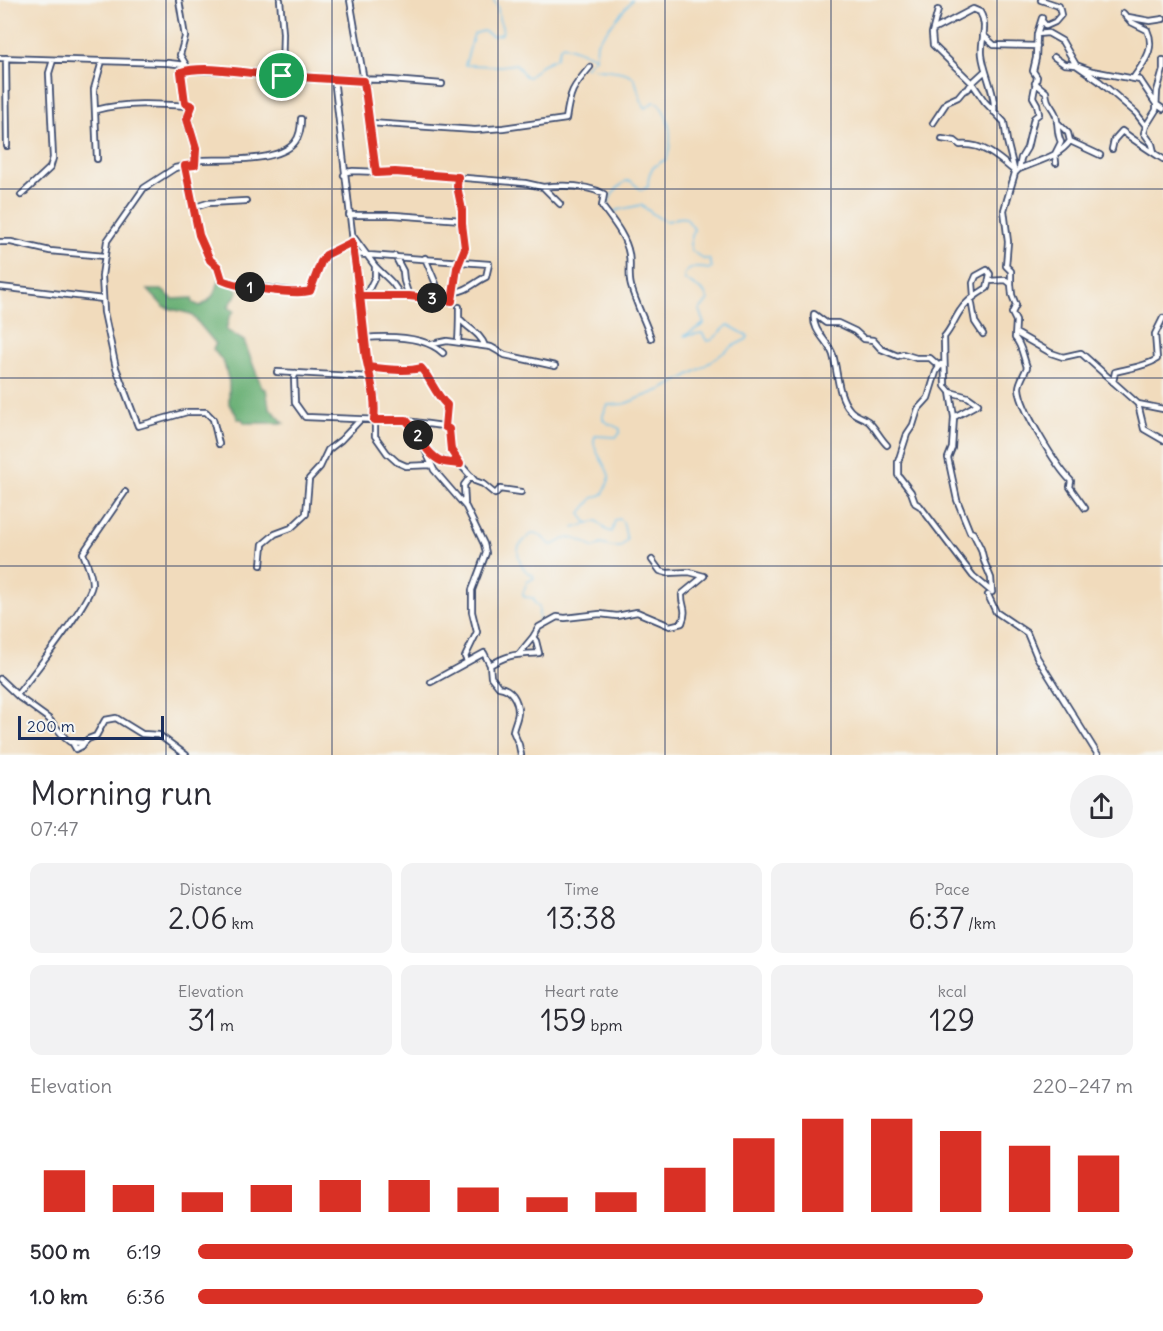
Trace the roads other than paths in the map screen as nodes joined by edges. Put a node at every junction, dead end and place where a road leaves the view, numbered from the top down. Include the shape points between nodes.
1 (179, 0) edge
2 (280, 0) edge
3 (350, 0) edge
4 (1041, 0) edge
5 (1163, 19) edge
6 (1046, 26) junction
7 (1048, 33) junction
8 (1037, 34) junction
9 (983, 35) junction
10 (1037, 46) junction
11 (1054, 57) dead end
12 (3, 58) edge
13 (53, 60) junction
14 (1163, 60) edge
15 (102, 61) junction
16 (186, 65) junction
17 (1076, 65) junction
18 (590, 67) dead end
19 (985, 71) junction
20 (181, 72) junction
21 (282, 76) junction
22 (1134, 77) junction
23 (334, 78) junction
24 (364, 81) junction
25 (972, 83) junction
26 (1035, 83) junction
27 (442, 84) dead end
28 (1156, 104) junction
29 (192, 106) junction
30 (1163, 109) edge
31 (96, 110) junction
32 (994, 112) junction
33 (301, 119) dead end
34 (370, 123) junction
35 (933, 123) dead end
36 (1057, 123) junction
37 (1146, 126) junction
38 (942, 138) dead end
39 (1070, 141) junction
40 (7, 146) dead end
41 (1112, 149) dead end
42 (1154, 152) junction
43 (1055, 154) junction
44 (1100, 155) dead end
45 (97, 159) dead end
46 (1163, 159) edge
47 (1056, 163) dead end
48 (195, 165) junction
49 (185, 166) junction
50 (1016, 171) junction
51 (376, 173) junction
52 (344, 175) junction
53 (458, 177) junction
54 (543, 187) junction
55 (21, 195) dead end
56 (246, 201) dead end
57 (560, 204) dead end
58 (195, 207) junction
59 (349, 215) junction
60 (462, 220) junction
61 (351, 234) junction
62 (0, 242) edge
63 (352, 242) junction
64 (354, 254) junction
65 (367, 254) junction
66 (104, 256) junction
67 (395, 256) junction
68 (425, 258) junction
69 (459, 260) junction
70 (375, 266) junction
71 (989, 281) junction
72 (1011, 284) junction
73 (0, 287) edge
74 (454, 292) junction
75 (363, 296) junction
76 (400, 296) junction
77 (409, 296) junction
78 (438, 298) junction
79 (973, 298) junction
80 (103, 299) junction
81 (459, 307) dead end
82 (1163, 318) edge
83 (461, 320) junction
84 (1016, 333) junction
85 (982, 334) dead end
86 (364, 338) junction
87 (651, 338) dead end
88 (458, 342) junction
89 (432, 344) junction
90 (485, 346) junction
91 (443, 353) dead end
92 (942, 365) junction
93 (555, 366) dead end
94 (368, 367) junction
95 (277, 372) dead end
96 (296, 373) junction
97 (370, 377) junction
98 (1113, 382) junction
99 (950, 392) junction
100 (1138, 404) junction
101 (1163, 409) edge
102 (954, 417) junction
103 (360, 420) junction
104 (374, 420) junction
105 (406, 420) junction
106 (445, 427) junction
107 (1163, 440) edge
108 (219, 444) dead end
109 (887, 445) dead end
110 (423, 446) junction
111 (460, 464) junction
112 (432, 465) junction
113 (471, 476) junction
114 (125, 492) dead end
115 (521, 492) dead end
116 (466, 507) junction
117 (1085, 508) dead end
118 (652, 560) dead end
119 (261, 565) dead end
120 (988, 595) dead end
121 (533, 637) junction
122 (519, 654) junction
123 (467, 661) junction
124 (490, 665) junction
125 (0, 679) edge
126 (431, 682) dead end
127 (17, 695) junction
128 (72, 742) junction
129 (84, 743) junction
130 (76, 752) edge
131 (186, 755) edge
132 (520, 755) edge
133 (1098, 755) edge

1 - 16 street via 184,37 180,54
2 - 21 street
3 - 24 street
4 - 6 street via 1059,6 1061,15
5 - 22 street via 1150,21 1124,14 1147,30 1150,37 1150,51
6 - 7 street
6 - 8 street via 1042,19
7 - 8 street
7 - 17 street via 1062,41
8 - 10 street
9 - 10 street via 994,45
9 - 19 street
9 - 25 street via 985,25 976,9 933,30 933,45
10 - 26 street
11 - 17 street via 1064,64
12 - 13 street
12 - 40 street
13 - 15 street
13 - 55 street via 49,73 53,159 50,168
14 - 28 street
15 - 16 street
15 - 31 street via 94,89
16 - 20 street
17 - 22 street
17 - 37 street via 1136,113
18 - 34 street via 574,85 566,119 475,130
19 - 25 street
19 - 32 street
20 - 21 street
20 - 29 street via 185,103
21 - 23 street
22 - 28 street
23 - 24 street
23 - 52 street
24 - 27 street
24 - 34 street
25 - 32 street
25 - 35 street via 947,102
26 - 36 street via 1047,92 1047,104
26 - 50 street via 1033,97 1039,114 1034,118 1027,148
28 - 30 street
28 - 37 street
29 - 31 street via 122,105
29 - 48 street via 187,119 196,149
31 - 45 street
32 - 50 street via 1004,122
33 - 48 street via 296,142 281,152 200,159
34 - 51 street
36 - 39 street via 1068,133
36 - 43 street via 1061,142
37 - 42 street via 1144,133
38 - 50 street via 989,151
39 - 43 street
39 - 44 street
41 - 42 street via 1122,131
42 - 46 street
43 - 47 street
43 - 50 street
48 - 49 street
49 - 58 street
49 - 66 street via 144,188 111,232
50 - 72 street via 1004,210 1006,266 1011,272
51 - 52 street via 352,171
51 - 53 street
52 - 59 street
53 - 54 street
53 - 60 street
54 - 57 street
54 - 87 street via 570,186 604,194 602,206 617,226 629,254 631,286
56 - 58 street via 208,202
58 - 63 street via 202,245 210,260 218,267 222,280 237,285 310,291 326,255
59 - 60 street
59 - 61 street
60 - 69 street via 465,248
61 - 63 street
61 - 65 street
62 - 66 street
63 - 64 street
64 - 65 street
64 - 75 street
65 - 67 street
65 - 70 street
66 - 80 street
67 - 68 street
67 - 77 street
68 - 69 street
68 - 78 street
69 - 74 street
69 - 74 street via 489,264 486,277 463,292
70 - 75 street via 375,277
70 - 76 street via 396,285
71 - 72 street via 1006,280
71 - 79 street via 987,288
71 - 79 street via 987,270 975,276
72 - 84 street
73 - 80 street
74 - 78 street via 452,301
75 - 76 street
75 - 86 street
76 - 77 street
77 - 78 street
79 - 85 street via 975,322
79 - 92 street via 961,309 944,337
80 - 108 street via 116,368 138,426 187,412 206,412 213,419
81 - 83 street
82 - 98 street via 1155,334 1157,359 1148,365 1115,372
83 - 88 street
83 - 90 street via 476,331
84 - 98 street via 1063,357 1081,353
84 - 117 street via 1027,367 1019,388 1030,421
86 - 89 street via 413,339
86 - 94 street
88 - 89 street
88 - 90 street
89 - 91 street
90 - 93 street via 505,355
92 - 99 street via 945,386
92 - 102 street via 904,442 898,475 915,503 973,576 992,592 992,578 962,514 950,470
92 - 109 street via 930,358 898,356 838,323 826,323 813,313 817,332 833,356 838,383 849,409 868,421
94 - 97 street
94 - 106 street via 410,371 421,368 447,405
95 - 96 street
96 - 97 street
96 - 103 street via 295,403 305,417
97 - 104 street
98 - 100 street
99 - 102 street
99 - 102 street via 978,404
100 - 101 street
100 - 107 street via 1144,429
103 - 104 street
103 - 119 street via 328,450 309,479 306,514 263,544
104 - 105 street
104 - 112 street via 375,436 397,462 406,466
105 - 106 street
105 - 110 street via 416,429
106 - 111 street via 449,429 451,450
110 - 111 street via 439,460
110 - 112 street
111 - 113 street
112 - 116 street
113 - 115 street via 495,494 500,489
113 - 116 street via 464,485
114 - 127 street via 83,552 91,588
116 - 123 street via 486,553 472,590 477,632 465,657
118 - 121 street via 660,571 704,576 682,594 682,623 670,626 641,612 557,617 539,627
120 - 133 street via 996,612 1027,633 1037,657
121 - 122 street
121 - 122 street via 540,653
122 - 124 street via 507,655
123 - 124 street via 484,653
123 - 126 street
124 - 132 street via 491,677 499,687 511,692 516,702 518,714 513,731
125 - 127 street
127 - 128 street
128 - 129 street
128 - 130 street
129 - 130 street
129 - 131 street via 96,736 105,720 116,718 142,734 159,735

